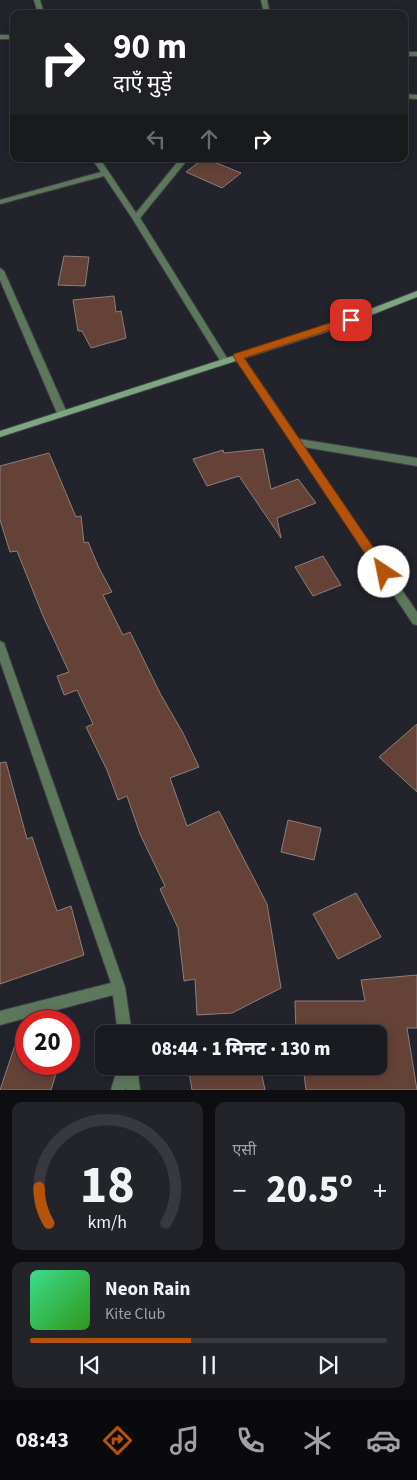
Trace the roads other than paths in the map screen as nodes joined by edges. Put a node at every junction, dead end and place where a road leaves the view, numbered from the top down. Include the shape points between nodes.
1 (98, 162) edge
2 (182, 162) edge
3 (106, 173) junction
4 (0, 202) edge
5 (136, 218) junction
6 (0, 271) edge
7 (417, 294) edge
8 (238, 356) junction
9 (224, 360) junction
10 (62, 413) junction
11 (0, 434) edge
12 (296, 442) junction
13 (417, 462) edge
14 (417, 621) edge
15 (0, 646) edge
16 (119, 987) junction
17 (0, 1018) edge
18 (125, 1025) edge
19 (122, 1075) edge
20 (131, 1075) edge
21 (118, 1090) edge
22 (133, 1090) edge

1 - 3 street
2 - 5 street
3 - 4 street
3 - 5 street
5 - 9 street
6 - 10 street
7 - 8 street via 336,326
8 - 9 street
8 - 12 street
9 - 10 street
10 - 11 street
12 - 13 street
12 - 14 street
15 - 16 street
16 - 17 street
16 - 18 street
19 - 21 street
20 - 22 street

